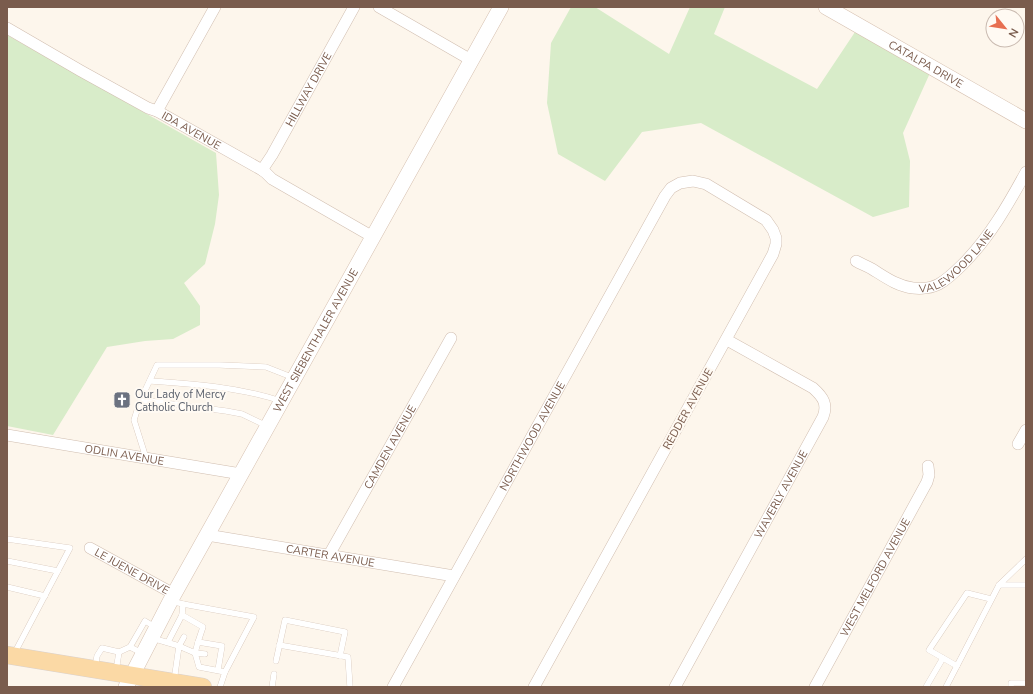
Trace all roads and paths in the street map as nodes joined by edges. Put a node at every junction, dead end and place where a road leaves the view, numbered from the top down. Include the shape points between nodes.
1 (215, 7) edge
2 (354, 7) edge
3 (379, 7) edge
4 (500, 7) edge
5 (826, 7) edge
6 (7, 28) edge
7 (471, 60) junction
8 (157, 111) junction
9 (1026, 121) edge
10 (262, 170) junction
11 (1026, 172) edge
12 (674, 186) joint
13 (373, 237) junction
14 (856, 261) dead end
15 (451, 338) dead end
16 (727, 340) junction
17 (294, 378) junction
18 (150, 381) junction
19 (141, 400) junction
20 (281, 401) junction
21 (268, 426) junction
22 (1026, 430) edge
23 (7, 435) edge
24 (1018, 444) dead end
25 (146, 458) junction
26 (928, 466) dead end
27 (241, 474) junction
28 (207, 535) junction
29 (7, 539) edge
30 (90, 548) dead end
31 (330, 556) junction
32 (1026, 559) edge
33 (7, 561) edge
34 (58, 571) junction
35 (454, 576) junction
36 (999, 585) junction
37 (1026, 585) edge
38 (7, 587) edge
39 (45, 596) junction
40 (176, 600) junction
41 (991, 600) junction
42 (182, 615) junction
43 (154, 633) junction
44 (184, 637) dead end
45 (168, 642) junction
46 (198, 642) junction
47 (279, 645) junction
48 (179, 646) junction
49 (137, 651) junction
50 (119, 652) junction
51 (195, 653) junction
52 (205, 654) dead end
53 (10, 656) edge
54 (340, 656) junction
55 (943, 658) junction
56 (276, 661) dead end
57 (957, 666) junction
58 (95, 670) junction
59 (218, 670) junction
60 (225, 672) junction
61 (274, 674) dead end
62 (124, 679) edge
63 (173, 682) junction
64 (1026, 683) edge
65 (203, 687) edge
66 (220, 687) edge
67 (272, 687) edge
68 (350, 687) edge
69 (393, 687) edge
70 (534, 687) edge
71 (674, 687) edge
72 (815, 687) edge
73 (926, 687) edge
74 (946, 687) edge
75 (1011, 687) edge

1 - 8 street
2 - 10 street, HILLWAY DRIVE
3 - 7 street
4 - 7 main road, WEST SIEBENTHALER AVENUE
5 - 9 main road, CATALPA DRIVE
6 - 8 street, IDA AVENUE
7 - 13 main road, WEST SIEBENTHALER AVENUE
8 - 10 street, IDA AVENUE
10 - 13 street, IDA AVENUE via 272,179
11 - 14 street, VALEWOOD LANE via 1004,211 978,247 955,272 939,284 915,289 906,287
12 - 16 street, REDDER AVENUE via 688,181 706,184 766,220 774,230 774,254
12 - 35 street, NORTHWOOD AVENUE via 665,196
13 - 17 main road, WEST SIEBENTHALER AVENUE
15 - 31 street, CAMDEN AVENUE
16 - 70 street, REDDER AVENUE
16 - 71 street, WAVERLY AVENUE via 813,388 825,403 825,413
17 - 18 lane via 266,367 157,365
17 - 20 main road, WEST SIEBENTHALER AVENUE
18 - 19 lane
18 - 20 lane via 226,388 262,394
19 - 21 lane via 226,410
19 - 25 lane via 134,420
20 - 21 main road, WEST SIEBENTHALER AVENUE
21 - 27 main road, WEST SIEBENTHALER AVENUE
22 - 24 street
23 - 25 street, ODLIN AVENUE
25 - 27 street, ODLIN AVENUE
26 - 72 street, WEST MELFORD AVENUE via 927,482
27 - 28 main road, WEST SIEBENTHALER AVENUE
28 - 31 street, CARTER AVENUE
28 - 40 main road, WEST SIEBENTHALER AVENUE
29 - 34 lane via 70,548
30 - 40 street, LE JUENE DRIVE
31 - 35 street, CARTER AVENUE
32 - 36 lane
33 - 34 lane
34 - 39 lane
35 - 69 street, NORTHWOOD AVENUE
36 - 37 lane
36 - 41 lane
38 - 39 lane
39 - 53 lane
40 - 42 lane
40 - 43 main road, WEST SIEBENTHALER AVENUE
40 - 60 lane via 254,617
41 - 55 lane via 967,592 929,650
41 - 57 lane
42 - 45 lane
42 - 46 lane via 203,627
43 - 45 lane
43 - 49 main road, WEST SIEBENTHALER AVENUE
44 - 48 lane
45 - 48 lane
46 - 51 lane
46 - 59 lane via 222,646
47 - 54 lane
47 - 54 lane via 284,620 346,632
47 - 56 lane
48 - 51 lane
48 - 63 lane
49 - 50 lane
49 - 62 main road, WEST SIEBENTHALER AVENUE
50 - 58 lane via 102,648 97,656
50 - 62 lane
51 - 52 lane
51 - 59 lane via 199,667
53 - 58 main road
54 - 68 lane via 348,657
55 - 57 lane
55 - 73 lane
57 - 74 lane
58 - 62 main road
59 - 60 lane
60 - 66 lane
61 - 67 lane
62 - 63 main road
63 - 65 main road
64 - 75 lane via 1011,683

